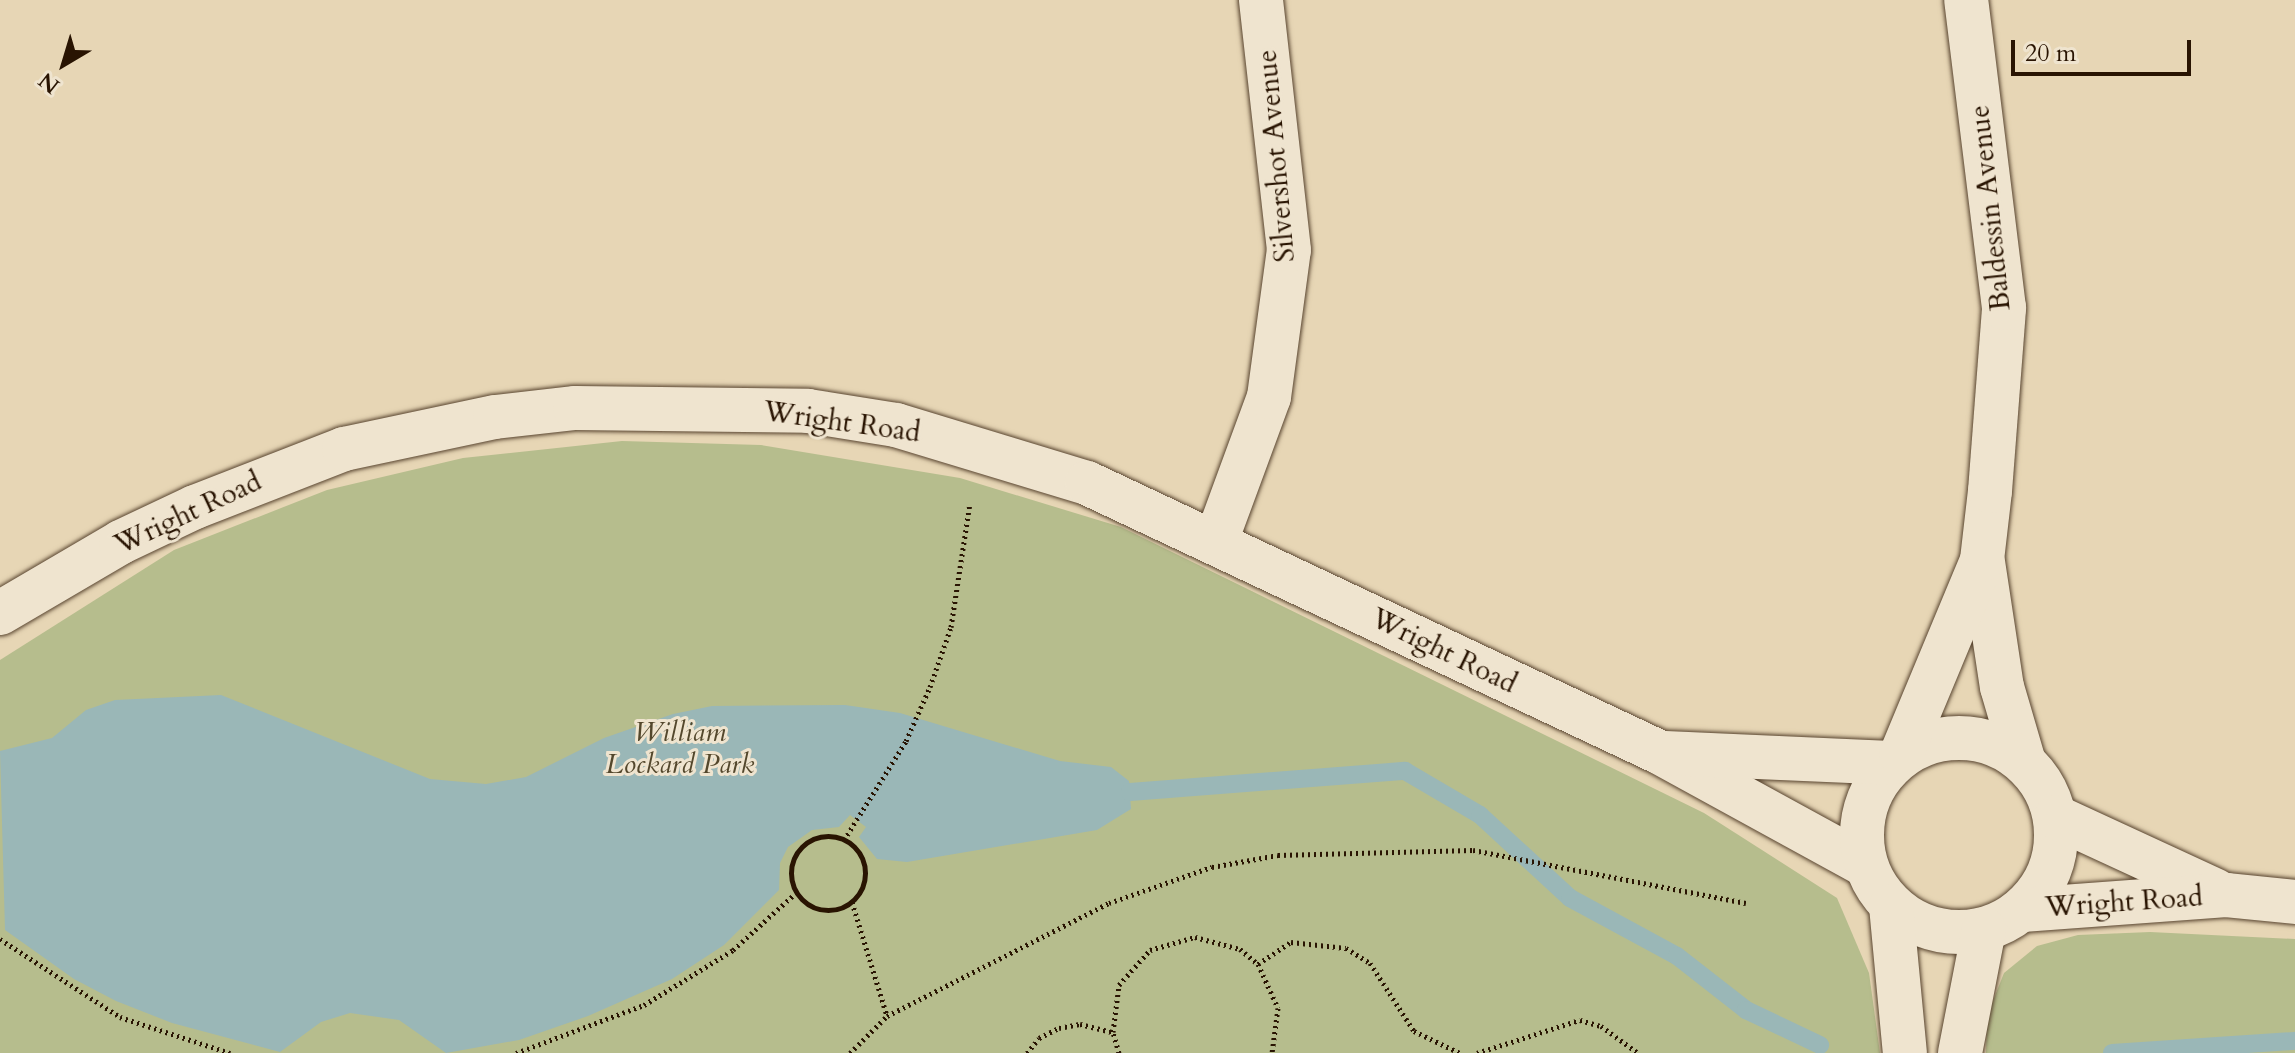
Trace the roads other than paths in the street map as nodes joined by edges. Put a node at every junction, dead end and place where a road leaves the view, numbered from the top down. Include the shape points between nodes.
1 (1261, 0) edge
2 (1966, 0) edge
3 (1216, 541) junction
4 (1982, 560) junction
5 (0, 613) edge
6 (1659, 752) junction
7 (1896, 759) junction
8 (2024, 762) junction
9 (2056, 817) junction
10 (1865, 865) junction
11 (2226, 895) junction
12 (2295, 902) edge
13 (1891, 906) junction
14 (2022, 910) junction
15 (1984, 929) junction
16 (1903, 1035) edge
17 (1962, 1035) edge

1 - 3 street, Silvershot Avenue via 1287,205 1288,262 1269,397
2 - 4 street, Baldessin Avenue via 2004,308
3 - 5 street, Wright Road via 1087,483 896,425 808,411 575,408 419,431 274,473 121,542
3 - 6 street, Wright Road
4 - 7 street, Baldessin Avenue
4 - 8 street, Baldessin Avenue via 2002,687
6 - 7 street, Wright Road
6 - 10 street, Wright Road
7 - 8 street via 1931,740 1965,737 1997,745
7 - 10 street via 1874,785 1863,811
8 - 9 street via 2045,787
9 - 11 street, Wright Road
9 - 14 street via 2047,877
10 - 13 street
11 - 12 street, Wright Road
11 - 14 street, Wright Road
13 - 15 street via 1935,930
13 - 16 street
14 - 15 street
15 - 17 street

